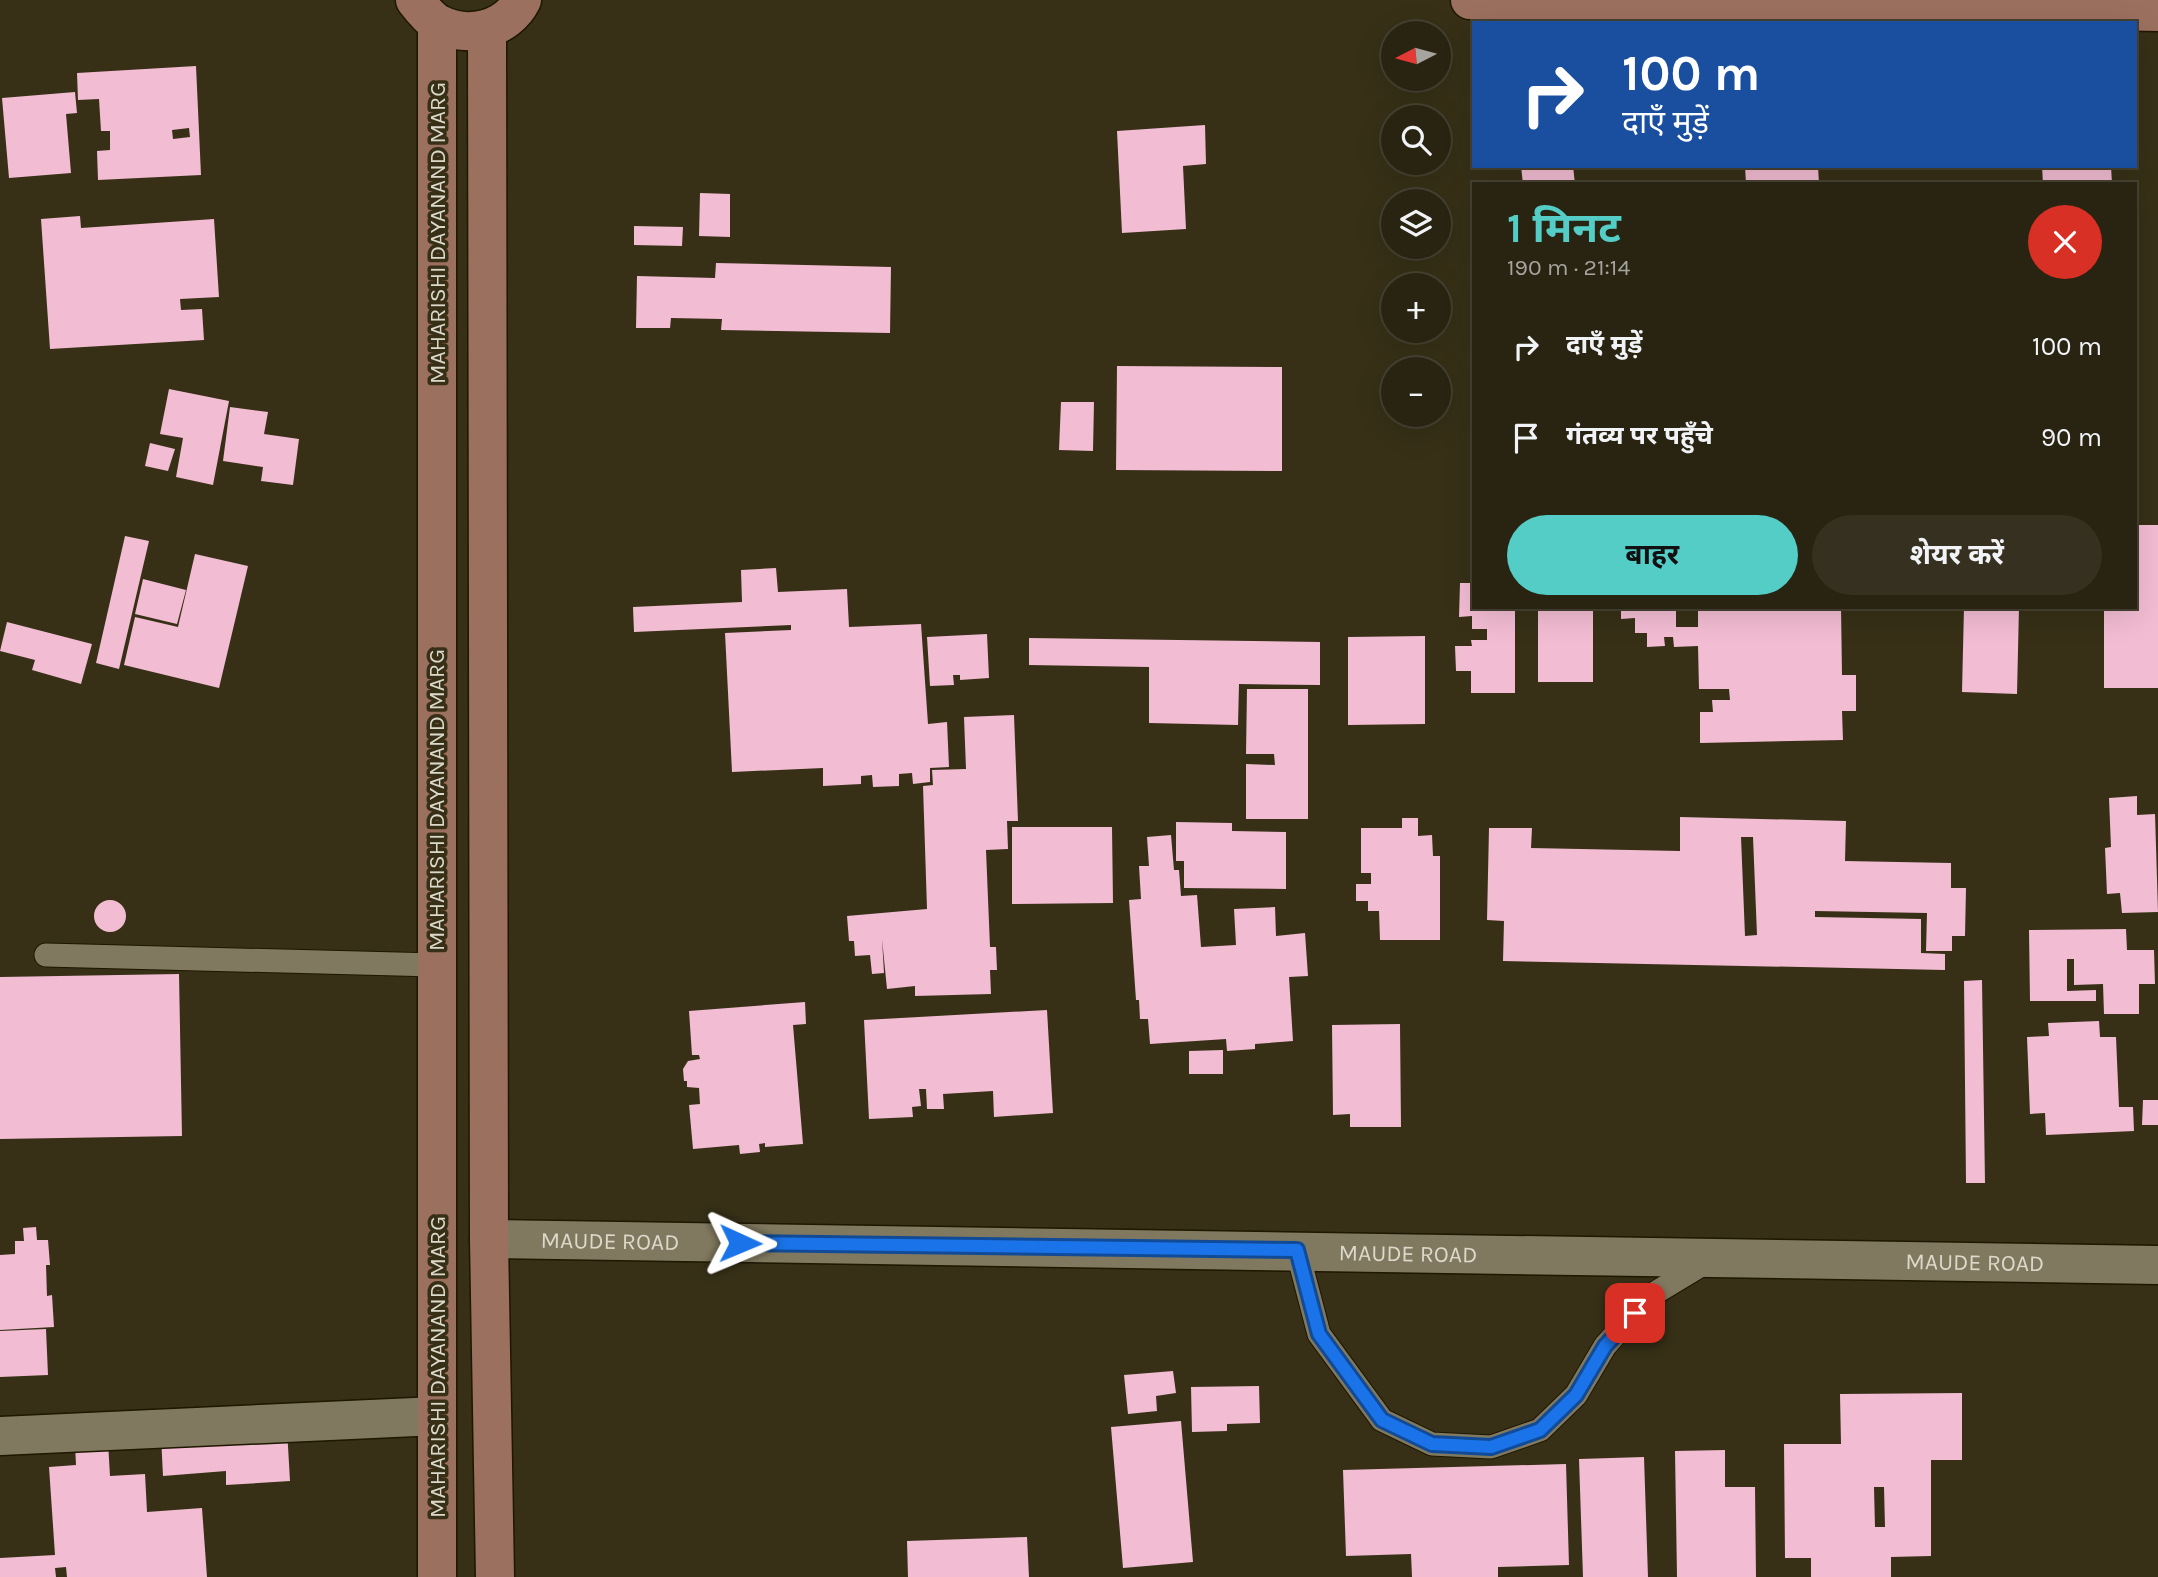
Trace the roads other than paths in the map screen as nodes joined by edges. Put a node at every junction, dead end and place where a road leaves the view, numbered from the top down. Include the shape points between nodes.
1 (522, 0) edge
2 (1470, 0) edge
3 (426, 12) edge
4 (2158, 12) edge
5 (486, 30) junction
6 (46, 956) dead end
7 (436, 965) junction
8 (489, 1240) junction
9 (1297, 1250) junction
10 (1714, 1258) junction
11 (2158, 1265) edge
12 (437, 1416) junction
13 (0, 1436) edge
14 (437, 1577) edge
15 (495, 1577) edge

1 - 5 street via 506,19
2 - 4 street
3 - 5 street via 461,32
3 - 7 street, MAHARISHI DAYANAND MARG
5 - 8 street
6 - 7 lane
7 - 12 street, MAHARISHI DAYANAND MARG
8 - 9 street, MAUDE ROAD
8 - 15 street
9 - 10 street, MAUDE ROAD
9 - 10 lane via 1319,1334 1382,1420 1432,1444 1491,1447 1540,1430 1576,1395 1605,1346 1650,1296
10 - 11 street, MAUDE ROAD
12 - 13 street
12 - 14 street, MAHARISHI DAYANAND MARG

